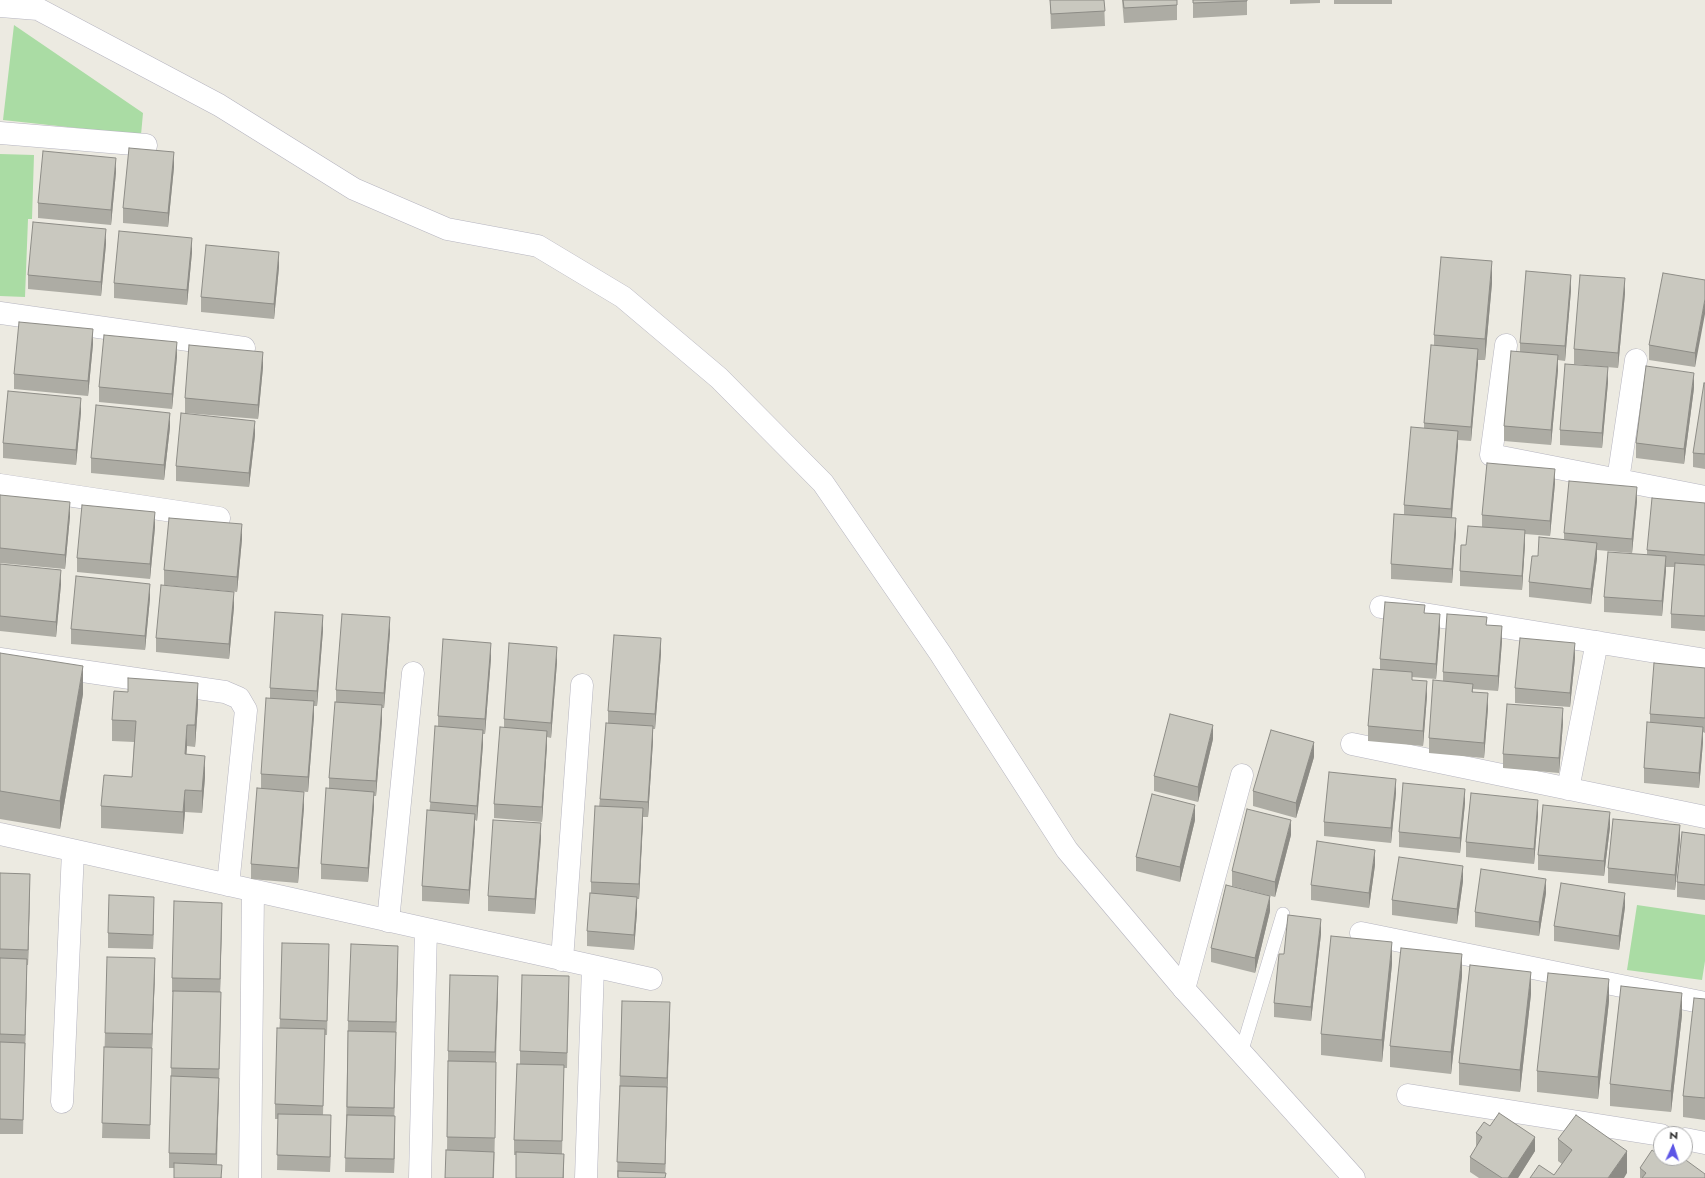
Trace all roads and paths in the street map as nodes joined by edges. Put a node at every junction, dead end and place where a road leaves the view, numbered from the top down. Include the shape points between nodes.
1 (0, 6) edge
2 (0, 133) edge
3 (146, 145) dead end
4 (0, 314) edge
5 (1506, 345) dead end
6 (244, 348) dead end
7 (1636, 360) dead end
8 (1618, 480) junction
9 (0, 485) edge
10 (1705, 497) edge
11 (219, 518) dead end
12 (1381, 607) dead end
13 (1597, 642) junction
14 (0, 659) edge
15 (1705, 660) edge
16 (413, 673) dead end
17 (582, 685) dead end
18 (1352, 744) dead end
19 (1242, 775) dead end
20 (1568, 788) junction
21 (1705, 817) edge
22 (0, 834) edge
23 (74, 851) junction
24 (228, 885) junction
25 (253, 891) junction
26 (1283, 914) dead end
27 (388, 921) junction
28 (426, 929) junction
29 (1361, 933) dead end
30 (562, 960) junction
31 (593, 966) junction
32 (651, 979) dead end
33 (1184, 989) junction
34 (1705, 1003) edge
35 (1241, 1053) junction
36 (1408, 1095) dead end
37 (62, 1102) dead end
38 (1653, 1135) edge
39 (1693, 1140) edge
40 (1705, 1142) edge
41 (250, 1178) edge
42 (420, 1178) edge
43 (586, 1178) edge
44 (1354, 1178) edge

1 - 33 street via 38,9 219,105 354,189 447,229 538,246 623,296 719,378 823,483 940,653 1067,850
2 - 3 street
4 - 6 street
5 - 8 street via 1491,455
7 - 8 street
8 - 10 street
9 - 11 street
12 - 13 street
13 - 15 street
13 - 20 street
14 - 24 street via 226,692 239,698 246,710
16 - 27 street
17 - 30 street
18 - 20 street
19 - 33 street
20 - 21 street
22 - 23 street
23 - 24 street
23 - 37 street
24 - 25 street
25 - 27 street
25 - 41 street
26 - 35 lane
27 - 28 street
28 - 30 street
28 - 42 street
29 - 34 street
30 - 31 street
31 - 32 street
31 - 43 street
33 - 35 street
35 - 44 street
36 - 38 street
39 - 40 street

